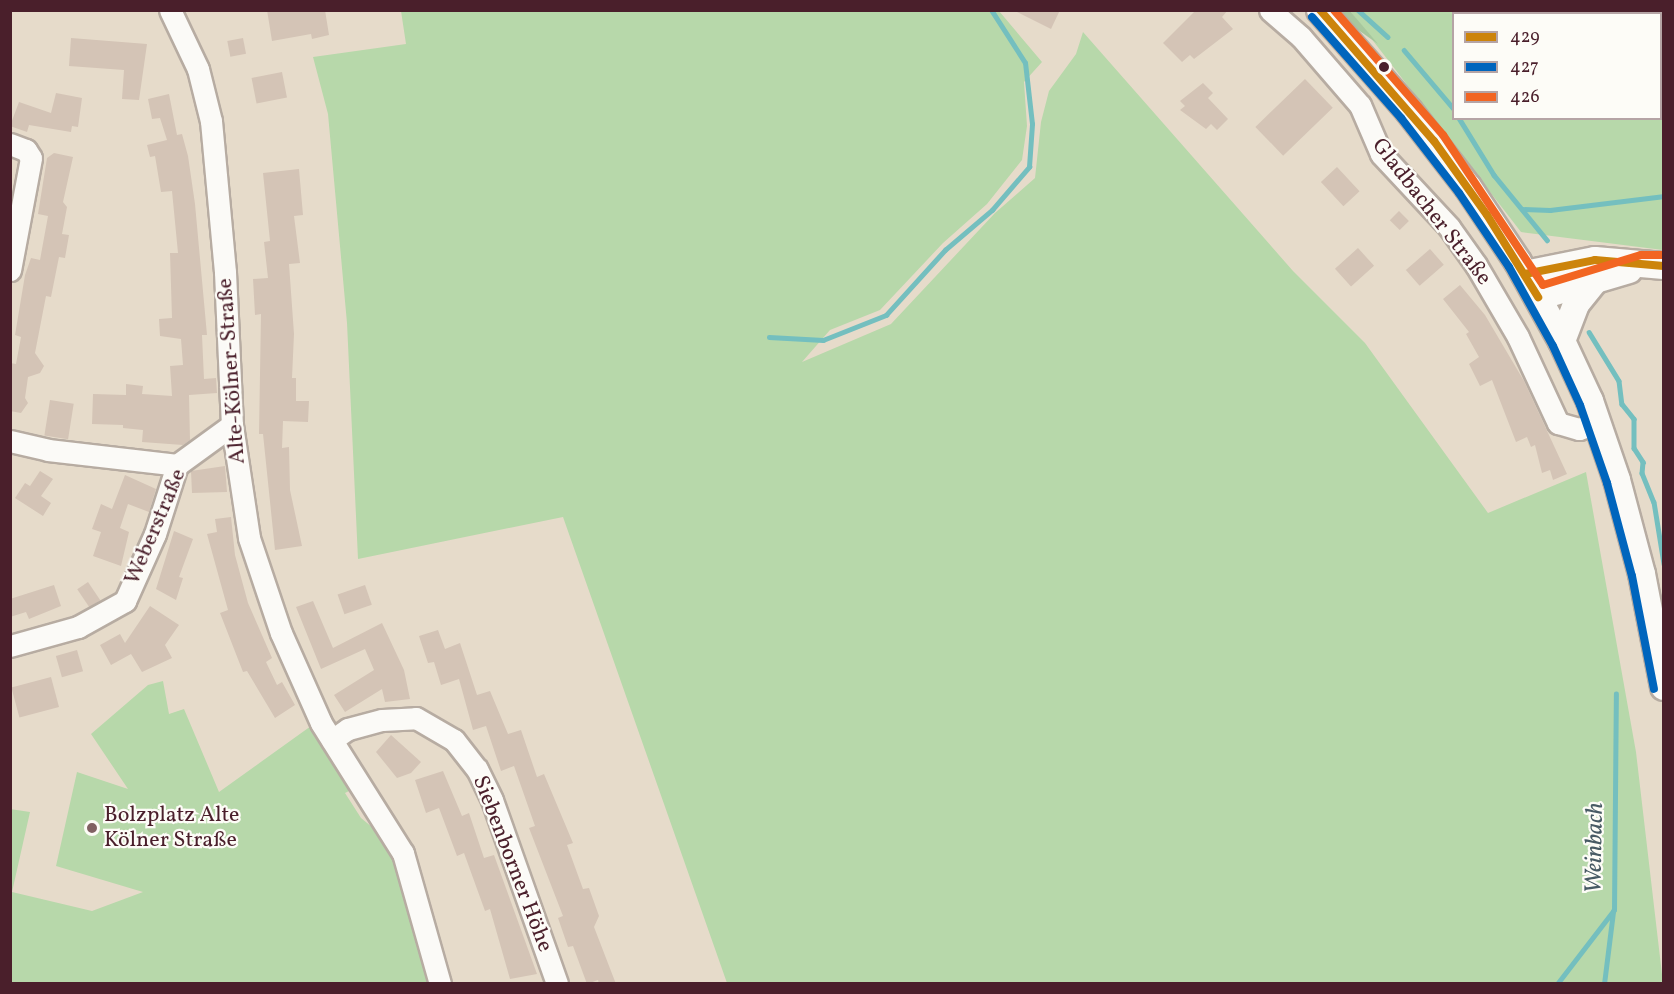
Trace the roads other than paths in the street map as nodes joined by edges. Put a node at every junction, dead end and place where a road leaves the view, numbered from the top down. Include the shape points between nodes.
1 (170, 10) edge
2 (1270, 10) edge
3 (1320, 10) edge
4 (10, 144) edge
5 (1654, 266) edge
6 (10, 270) edge
7 (1525, 274) junction
8 (1596, 279) junction
9 (1538, 297) junction
10 (1562, 342) junction
11 (1598, 423) junction
12 (232, 425) junction
13 (10, 441) edge
14 (177, 465) junction
15 (10, 646) edge
16 (1664, 687) edge
17 (332, 740) junction
18 (440, 984) edge
19 (557, 984) edge

1 - 12 street, Alte-Kölner-Straße via 198,69 211,121 225,272
2 - 11 street, Gladbacher Straße via 1301,38 1360,105 1381,154 1449,227 1500,304 1558,423 1579,429
3 - 7 main road, Gladbacher Straße via 1434,141
4 - 6 street via 26,150 31,158
5 - 7 main road via 1582,261
5 - 8 main road
7 - 9 main road, Gladbacher Straße
8 - 9 main road
8 - 10 main road via 1576,304
9 - 10 main road, Gladbacher Straße
10 - 11 main road, Gladbacher Straße
11 - 16 main road, Gladbacher Straße via 1632,534
12 - 14 street, Weberstraße
12 - 17 street, Alte-Kölner-Straße via 249,538 281,633
13 - 14 street via 48,450
14 - 15 street, Weberstraße via 155,534 125,601 78,627
17 - 18 street, Alte-Kölner-Straße via 403,853
17 - 19 street, Siebenborner Höhe via 348,729 381,720 416,718 454,740 477,769 492,800

